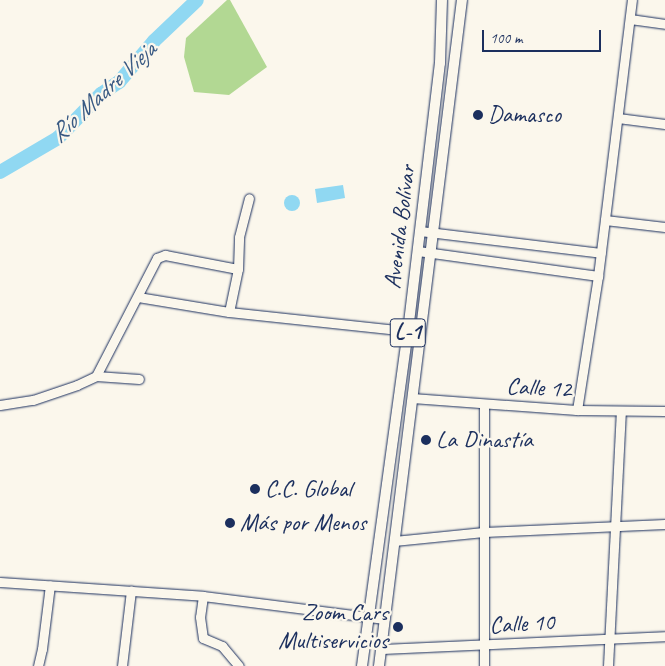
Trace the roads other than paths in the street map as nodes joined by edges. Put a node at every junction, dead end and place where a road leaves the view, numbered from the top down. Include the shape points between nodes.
1 (442, 0) edge
2 (462, 0) edge
3 (632, 0) edge
4 (630, 19) junction
5 (665, 24) edge
6 (618, 118) junction
7 (665, 124) edge
8 (249, 198) dead end
9 (605, 220) junction
10 (665, 227) edge
11 (420, 231) junction
12 (433, 233) junction
13 (418, 251) junction
14 (431, 252) junction
15 (601, 253) junction
16 (238, 268) junction
17 (598, 276) junction
18 (138, 297) junction
19 (229, 312) junction
20 (408, 331) junction
21 (96, 376) junction
22 (139, 380) dead end
23 (412, 398) junction
24 (484, 404) junction
25 (0, 405) edge
26 (577, 410) junction
27 (665, 411) edge
28 (621, 412) junction
29 (665, 524) edge
30 (616, 526) junction
31 (484, 532) junction
32 (394, 541) junction
33 (0, 582) edge
34 (50, 586) junction
35 (131, 591) junction
36 (203, 596) junction
37 (369, 618) junction
38 (384, 619) junction
39 (665, 636) edge
40 (610, 640) junction
41 (483, 646) junction
42 (381, 649) junction
43 (38, 666) edge
44 (122, 666) edge
45 (239, 666) edge
46 (362, 666) edge
47 (379, 666) edge
48 (484, 666) edge
49 (608, 666) edge

1 - 11 main road, Avenida Bolívar / L-1 via 440,63
2 - 12 main road, Avenida Bolívar / L-1
3 - 4 street
4 - 5 street
4 - 6 street
6 - 7 street
6 - 9 street
8 - 16 street via 239,237
9 - 10 street
9 - 15 street
11 - 12 street
11 - 13 main road, Avenida Bolívar / L-1
12 - 14 main road, Avenida Bolívar / L-1
12 - 15 street
13 - 14 street
13 - 20 main road, Avenida Bolívar / L-1
14 - 17 street
14 - 23 main road, Avenida Bolívar / L-1
15 - 17 street
16 - 18 street via 161,255 156,258
16 - 19 street
17 - 26 street
18 - 19 street
18 - 21 street
19 - 20 street
20 - 37 main road, Avenida Bolívar / L-1
21 - 22 street
21 - 25 street via 77,386 33,400
23 - 24 street, Calle 12
23 - 32 main road, Avenida Bolívar / L-1
24 - 26 street, Calle 12
24 - 31 street
26 - 28 street, Calle 12
27 - 28 street, Calle 12
28 - 30 street
29 - 30 street
30 - 31 street
30 - 40 street
31 - 32 street
31 - 41 street
32 - 38 main road, Avenida Bolívar / L-1
33 - 34 street
34 - 35 street
34 - 43 street
35 - 36 street
35 - 44 street
36 - 37 street
36 - 45 street via 200,617 203,638 222,646
37 - 38 street
37 - 46 main road, Avenida Bolívar / L-1
38 - 42 main road, Avenida Bolívar / L-1
39 - 40 street, Calle 10
40 - 41 street, Calle 10
40 - 49 street
41 - 42 street, Calle 10
41 - 48 street
42 - 47 main road, Avenida Bolívar / L-1

